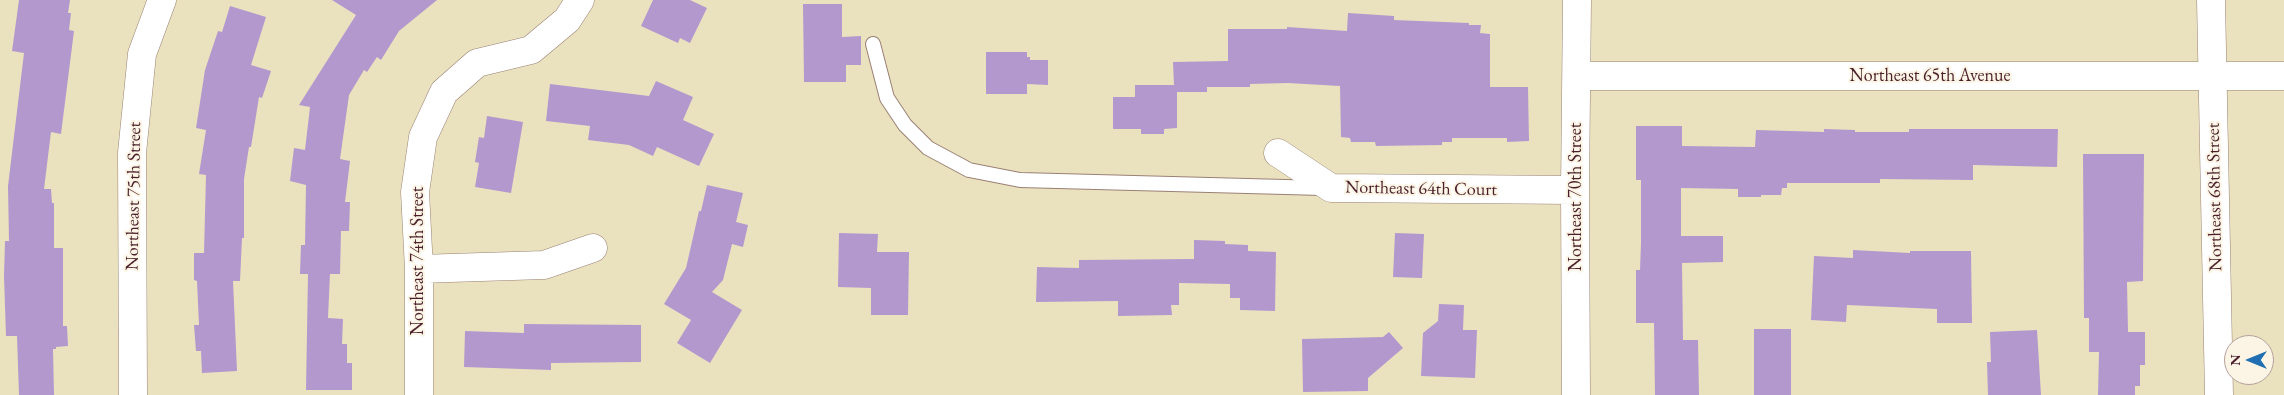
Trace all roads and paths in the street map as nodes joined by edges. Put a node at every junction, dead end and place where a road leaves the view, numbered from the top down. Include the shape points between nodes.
1 (162, 0) edge
2 (580, 0) edge
3 (1576, 0) edge
4 (2211, 0) edge
5 (873, 44) dead end
6 (1577, 76) junction
7 (2284, 76) edge
8 (2213, 77) junction
9 (1278, 153) dead end
10 (1331, 188) junction
11 (1574, 190) junction
12 (592, 248) dead end
13 (418, 269) junction
14 (133, 395) edge
15 (419, 395) edge
16 (1576, 395) edge
17 (2219, 395) edge

1 - 14 street, Northeast 75th Street via 142,54 132,153
2 - 13 street, Northeast 74th Street via 567,20 531,50 477,63 444,92 423,137 415,192
3 - 6 street, Northeast 70th Street
4 - 8 street, Northeast 68th Street
5 - 10 lane via 887,98 905,125 928,148 969,170 1020,180
6 - 8 street, Northeast 65th Avenue
6 - 11 street, Northeast 70th Street
7 - 8 street, Northeast 65th Avenue
8 - 17 street, Northeast 68th Street
9 - 10 street, Northeast 64th Court
10 - 11 street, Northeast 64th Court
11 - 16 street, Northeast 70th Street
12 - 13 street via 544,265
13 - 15 street, Northeast 74th Street

